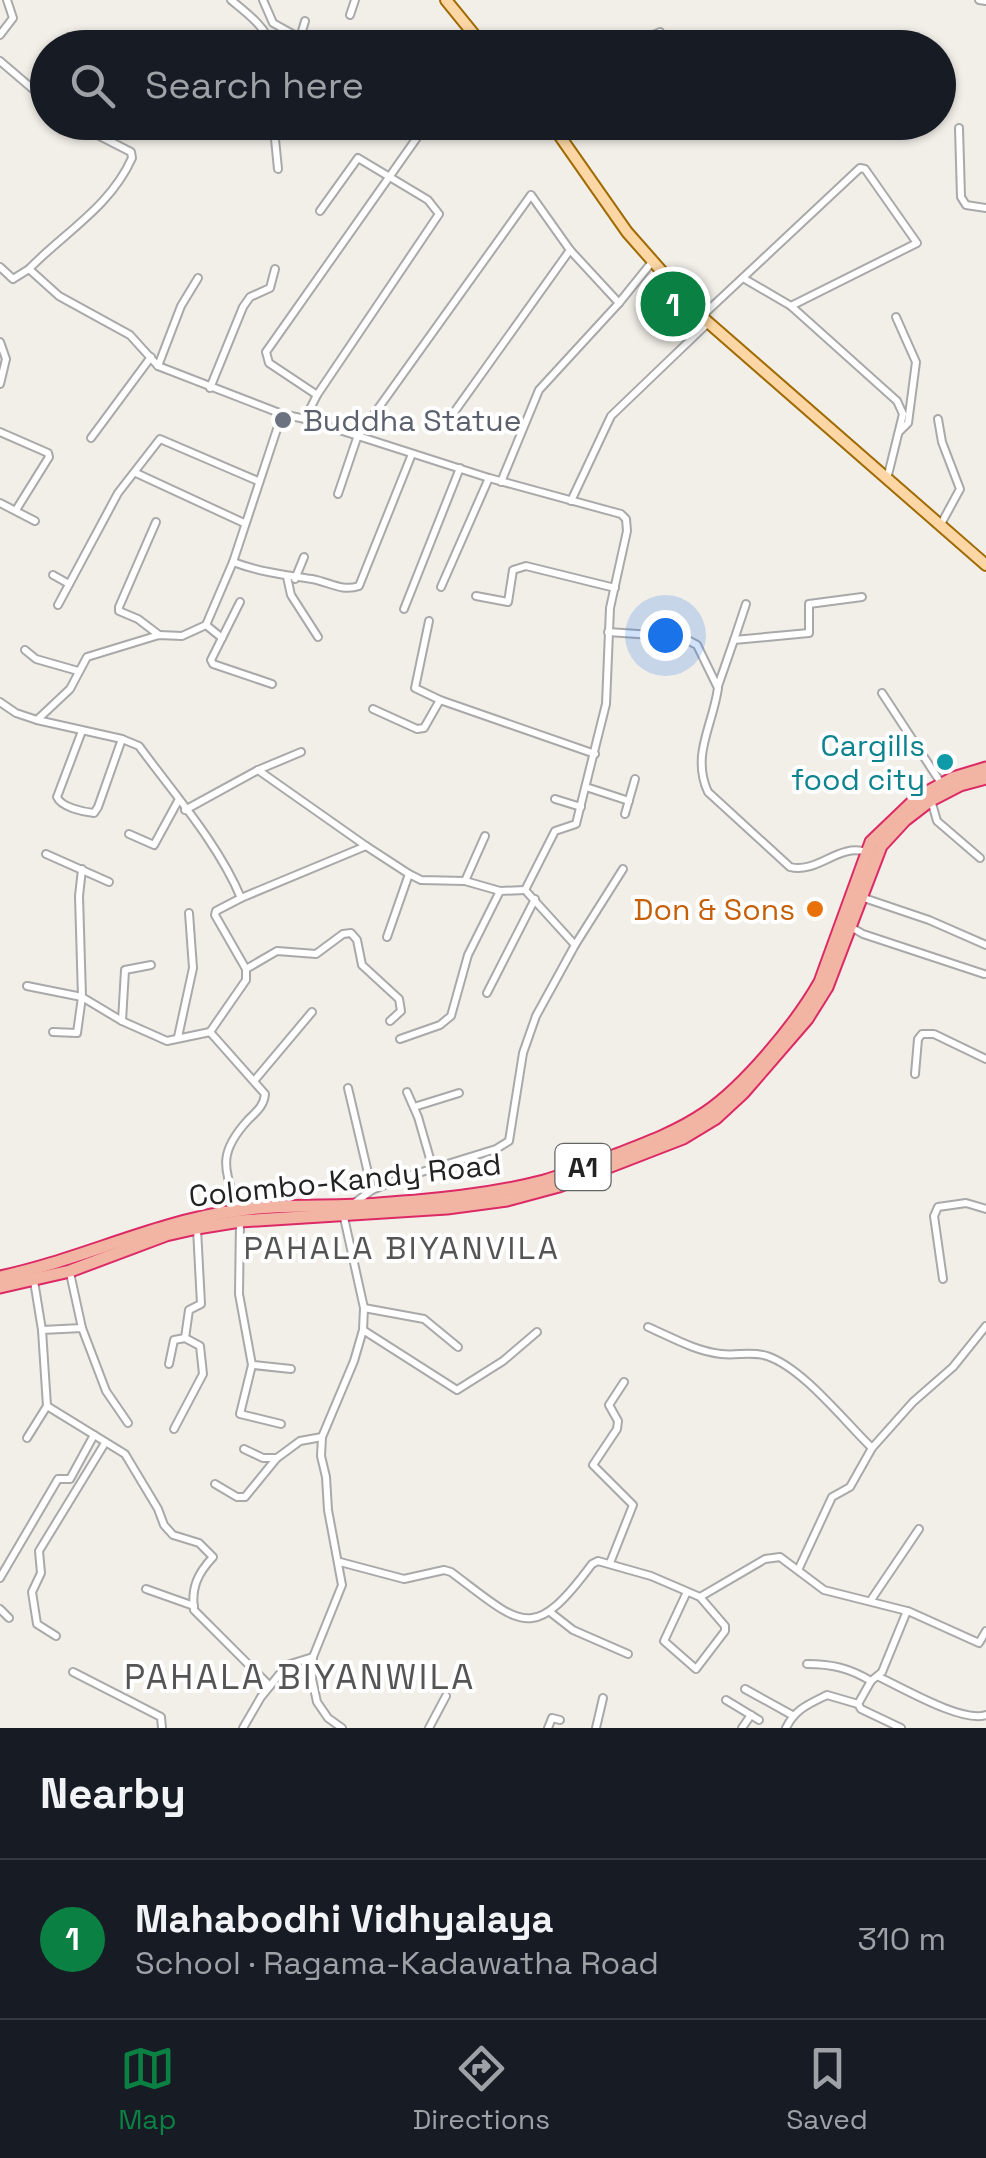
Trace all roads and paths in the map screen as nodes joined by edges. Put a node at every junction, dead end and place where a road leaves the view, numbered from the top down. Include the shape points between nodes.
1 (7, 0) edge
2 (230, 0) edge
3 (262, 0) edge
4 (355, 0) edge
5 (446, 0) edge
6 (350, 15) dead end
7 (304, 21) dead end
8 (262, 30) edge
9 (286, 30) edge
10 (302, 30) edge
11 (469, 30) edge
12 (0, 36) edge
13 (0, 61) edge
14 (30, 87) edge
15 (959, 128) dead end
16 (107, 140) edge
17 (275, 140) edge
18 (416, 140) edge
19 (563, 140) edge
20 (278, 169) dead end
21 (390, 178) junction
22 (986, 208) edge
23 (320, 211) dead end
24 (570, 250) junction
25 (652, 262) junction
26 (0, 268) edge
27 (29, 269) junction
28 (275, 269) dead end
29 (198, 278) dead end
30 (743, 278) junction
31 (619, 304) junction
32 (791, 306) junction
33 (896, 317) dead end
34 (705, 320) junction
35 (0, 342) edge
36 (151, 357) junction
37 (158, 366) junction
38 (0, 384) edge
39 (210, 388) junction
40 (317, 395) junction
41 (455, 411) dead end
42 (282, 414) junction
43 (938, 419) dead end
44 (306, 420) junction
45 (156, 427) dead end
46 (900, 431) junction
47 (0, 432) edge
48 (91, 438) dead end
49 (357, 438) junction
50 (164, 441) junction
51 (412, 453) junction
52 (460, 468) junction
53 (136, 472) junction
54 (489, 478) junction
55 (887, 479) junction
56 (258, 481) junction
57 (501, 482) junction
58 (338, 494) dead end
59 (571, 500) junction
60 (0, 503) edge
61 (16, 510) junction
62 (35, 522) dead end
63 (156, 522) dead end
64 (244, 522) junction
65 (940, 526) junction
66 (304, 557) dead end
67 (233, 562) junction
68 (986, 566) edge
69 (53, 575) dead end
70 (291, 578) junction
71 (69, 584) junction
72 (441, 587) dead end
73 (615, 588) junction
74 (476, 596) dead end
75 (862, 597) dead end
76 (240, 602) dead end
77 (746, 604) dead end
78 (58, 605) dead end
79 (404, 609) dead end
80 (430, 621) dead end
81 (206, 625) junction
82 (608, 632) junction
83 (158, 635) junction
84 (318, 637) dead end
85 (222, 638) junction
86 (734, 640) junction
87 (25, 650) dead end
88 (78, 671) junction
89 (272, 684) dead end
90 (718, 688) junction
91 (882, 693) dead end
92 (440, 700) junction
93 (0, 702) edge
94 (373, 710) dead end
95 (37, 720) junction
96 (82, 732) junction
97 (122, 739) junction
98 (300, 752) dead end
99 (595, 754) junction
100 (986, 768) edge
101 (258, 770) junction
102 (986, 778) edge
103 (636, 779) dead end
104 (942, 784) junction
105 (586, 786) junction
106 (556, 799) dead end
107 (931, 800) junction
108 (629, 801) junction
109 (178, 802) junction
110 (581, 806) junction
111 (185, 810) junction
112 (626, 814) dead end
113 (129, 834) dead end
114 (486, 836) dead end
115 (366, 846) junction
116 (866, 852) junction
117 (46, 854) dead end
118 (980, 858) dead end
119 (82, 869) junction
120 (624, 869) dead end
121 (409, 874) junction
122 (465, 881) junction
123 (109, 882) dead end
124 (525, 890) junction
125 (500, 891) junction
126 (859, 896) junction
127 (241, 898) junction
128 (535, 899) junction
129 (189, 913) dead end
130 (849, 926) junction
131 (387, 937) dead end
132 (575, 945) junction
133 (986, 945) edge
134 (150, 965) dead end
135 (246, 970) junction
136 (984, 974) edge
137 (26, 986) dead end
138 (487, 993) dead end
139 (82, 997) junction
140 (312, 1012) dead end
141 (122, 1021) junction
142 (390, 1021) dead end
143 (53, 1032) dead end
144 (210, 1032) junction
145 (178, 1038) junction
146 (400, 1039) dead end
147 (986, 1059) edge
148 (915, 1074) dead end
149 (254, 1081) junction
150 (348, 1088) dead end
151 (406, 1092) dead end
152 (459, 1092) dead end
153 (414, 1107) junction
154 (433, 1169) junction
155 (372, 1190) junction
156 (345, 1209) junction
157 (986, 1209) edge
158 (239, 1215) junction
159 (197, 1228) junction
160 (70, 1271) junction
161 (34, 1275) junction
162 (0, 1277) edge
163 (944, 1279) dead end
164 (0, 1288) edge
165 (364, 1308) junction
166 (986, 1326) edge
167 (648, 1327) dead end
168 (82, 1328) junction
169 (42, 1330) junction
170 (364, 1330) junction
171 (538, 1332) dead end
172 (186, 1338) junction
173 (458, 1346) dead end
174 (170, 1364) dead end
175 (252, 1365) junction
176 (291, 1369) dead end
177 (624, 1382) dead end
178 (48, 1406) junction
179 (128, 1424) dead end
180 (281, 1424) dead end
181 (174, 1428) dead end
182 (94, 1435) junction
183 (322, 1437) junction
184 (28, 1438) dead end
185 (106, 1443) junction
186 (872, 1448) junction
187 (244, 1449) dead end
188 (277, 1458) junction
189 (214, 1484) dead end
190 (919, 1529) dead end
191 (340, 1562) junction
192 (610, 1563) junction
193 (799, 1568) junction
194 (0, 1578) edge
195 (146, 1589) dead end
196 (686, 1594) junction
197 (700, 1598) junction
198 (871, 1600) junction
199 (194, 1606) junction
200 (0, 1609) edge
201 (907, 1611) junction
202 (550, 1612) junction
203 (10, 1618) dead end
204 (986, 1630) edge
205 (56, 1636) dead end
206 (628, 1654) dead end
207 (313, 1657) junction
208 (807, 1664) dead end
209 (74, 1672) dead end
210 (875, 1679) junction
211 (270, 1686) junction
212 (745, 1690) dead end
213 (446, 1696) dead end
214 (603, 1698) dead end
215 (726, 1700) dead end
216 (858, 1704) junction
217 (792, 1715) junction
218 (986, 1716) edge
219 (560, 1720) dead end
220 (162, 1728) edge
221 (243, 1728) edge
222 (342, 1728) edge
223 (429, 1728) edge
224 (548, 1728) edge
225 (596, 1728) edge
226 (742, 1728) edge
227 (786, 1728) edge
228 (901, 1728) edge

1 - 12 street via 13,18
2 - 8 street
3 - 9 street via 273,23
4 - 6 street
5 - 11 main road
7 - 10 street
13 - 14 street
15 - 22 street via 962,198
16 - 27 street via 132,158 83,224
17 - 20 street
18 - 21 street
19 - 25 main road
21 - 23 street via 358,158
21 - 40 street via 439,214
21 - 40 street via 266,352 269,363
24 - 31 street
24 - 41 street
24 - 49 street via 530,195
25 - 31 street
25 - 34 main road
26 - 27 street via 12,279
27 - 36 street via 59,296 130,335
28 - 39 street via 270,288 243,307
29 - 37 street
30 - 32 street
30 - 32 street via 865,169 916,244
30 - 34 street
31 - 57 street via 539,390
32 - 46 street via 897,400
33 - 46 street via 916,362 908,423
34 - 55 main road
34 - 59 street via 611,416
35 - 38 street via 6,358
36 - 37 street
36 - 48 street
37 - 39 street
39 - 42 street
40 - 44 street
42 - 44 street
42 - 56 street
43 - 65 street via 960,489
44 - 49 street
45 - 50 street
46 - 55 street
47 - 61 street via 48,453
49 - 51 street
49 - 58 street
50 - 53 street
50 - 56 street
51 - 52 street
51 - 70 street via 360,586 349,590
52 - 54 street
52 - 79 street
53 - 64 street
53 - 71 street
54 - 57 street
54 - 72 street
55 - 65 main road
56 - 64 street
57 - 59 street
59 - 73 street via 626,519
60 - 61 street
61 - 62 street
63 - 83 street via 119,607
64 - 67 street
65 - 68 main road
66 - 70 street
67 - 70 street
67 - 81 street
69 - 71 street
70 - 84 street via 291,595
71 - 78 street
73 - 74 street via 526,566 513,570 508,602
73 - 82 street
75 - 86 street via 809,604 809,634
76 - 85 street
77 - 86 street
80 - 92 street via 415,688
81 - 83 street via 182,636
81 - 85 street
82 - 90 street via 682,637 697,645
82 - 99 street via 606,704
83 - 88 street via 95,653
85 - 89 street via 213,664
86 - 90 street
87 - 88 street
88 - 95 street
90 - 116 street via 700,764 708,792 790,867 806,868 847,850
91 - 104 street
92 - 94 street via 421,730
92 - 99 street
93 - 95 street
95 - 96 street
96 - 97 street
96 - 97 street via 57,797 88,812 98,807
97 - 109 street via 138,746
98 - 101 street
99 - 105 street
100 - 104 highway, Colombo-Kandy Road / A1
101 - 111 street
101 - 115 street
102 - 107 highway, Colombo-Kandy Road / A1
103 - 108 street
104 - 116 highway, Colombo-Kandy Road / A1 via 900,811
105 - 108 street
105 - 110 street
106 - 110 street
107 - 118 street via 937,821
107 - 126 highway, Colombo-Kandy Road / A1 via 881,846
108 - 112 street
109 - 111 street
109 - 113 street via 154,845
110 - 124 street via 574,825 555,832
111 - 127 street via 223,857
114 - 122 street
115 - 121 street
115 - 127 street
116 - 156 highway, Colombo-Kandy Road / A1 via 811,998 709,1111 646,1144 546,1180
117 - 119 street
119 - 123 street
119 - 139 street
120 - 132 street
121 - 122 street
121 - 131 street
122 - 125 street
124 - 125 street
124 - 128 street
125 - 146 street via 468,954 451,1016
126 - 130 highway, Colombo-Kandy Road / A1
126 - 133 street
127 - 135 street via 215,915
128 - 132 street
128 - 138 street
129 - 145 street via 193,968
130 - 136 street
130 - 156 highway, Colombo-Kandy Road / A1 via 807,1019 743,1093 683,1138 507,1200
132 - 154 street via 523,1053 509,1141
134 - 141 street via 126,970
135 - 142 street via 276,951 316,954 351,933 362,965 399,1000 401,1011
135 - 144 street via 246,980
137 - 139 street
139 - 141 street
139 - 143 street via 77,1034
140 - 149 street
141 - 145 street via 167,1041
144 - 145 street
144 - 149 street
147 - 148 street via 922,1034
149 - 158 street via 264,1102 225,1152
150 - 155 street
151 - 153 street
152 - 153 street
153 - 154 street
154 - 155 street
155 - 156 street
156 - 158 highway, Colombo-Kandy Road / A1
156 - 165 street
157 - 163 street via 938,1208
158 - 159 highway, Colombo-Kandy Road / A1
158 - 161 highway, Colombo-Kandy Road / A1 via 189,1219
158 - 175 street via 239,1294
159 - 160 highway, Colombo-Kandy Road / A1
159 - 172 street via 201,1304 188,1310
160 - 161 highway, Colombo-Kandy Road / A1
160 - 168 street
161 - 162 highway, Colombo-Kandy Road / A1
161 - 164 highway, Colombo-Kandy Road / A1
161 - 169 street
165 - 170 street
165 - 173 street via 424,1319
166 - 186 street
167 - 186 street via 705,1352 770,1357 795,1372
168 - 169 street
168 - 179 street via 106,1391
169 - 178 street
170 - 171 street via 457,1390
170 - 183 street
172 - 174 street via 174,1340
172 - 181 street via 200,1346 203,1374
175 - 176 street
175 - 180 street via 240,1414
177 - 192 street via 610,1405 616,1429 592,1465 634,1505
178 - 182 street
178 - 184 street
182 - 185 street
182 - 194 street via 70,1480 58,1479
183 - 188 street via 300,1441
183 - 191 street
185 - 199 street via 124,1454 173,1535 200,1543 213,1556 199,1572
185 - 205 street via 39,1551 41,1573 32,1592 37,1624
186 - 193 street via 850,1487 825,1505
187 - 188 street
188 - 189 street via 244,1498
190 - 198 street
191 - 202 street via 404,1579 444,1570 527,1621
191 - 207 street via 340,1596
192 - 196 street
192 - 202 street via 592,1564
193 - 197 street via 780,1557 765,1559
193 - 198 street via 824,1590
195 - 199 street
196 - 197 street
196 - 197 street via 664,1641 696,1669 726,1626
198 - 201 street
199 - 211 street
200 - 203 street
201 - 204 street via 979,1644
201 - 210 street
202 - 206 street
207 - 211 street via 288,1665
207 - 222 street via 317,1702
208 - 210 street via 832,1664
209 - 220 street via 161,1717
210 - 216 street
210 - 218 street via 945,1708
211 - 221 street
212 - 217 street
213 - 223 street
214 - 225 street
215 - 226 street via 755,1718
216 - 217 street via 827,1695
216 - 228 street
217 - 227 street
219 - 224 street via 552,1718

